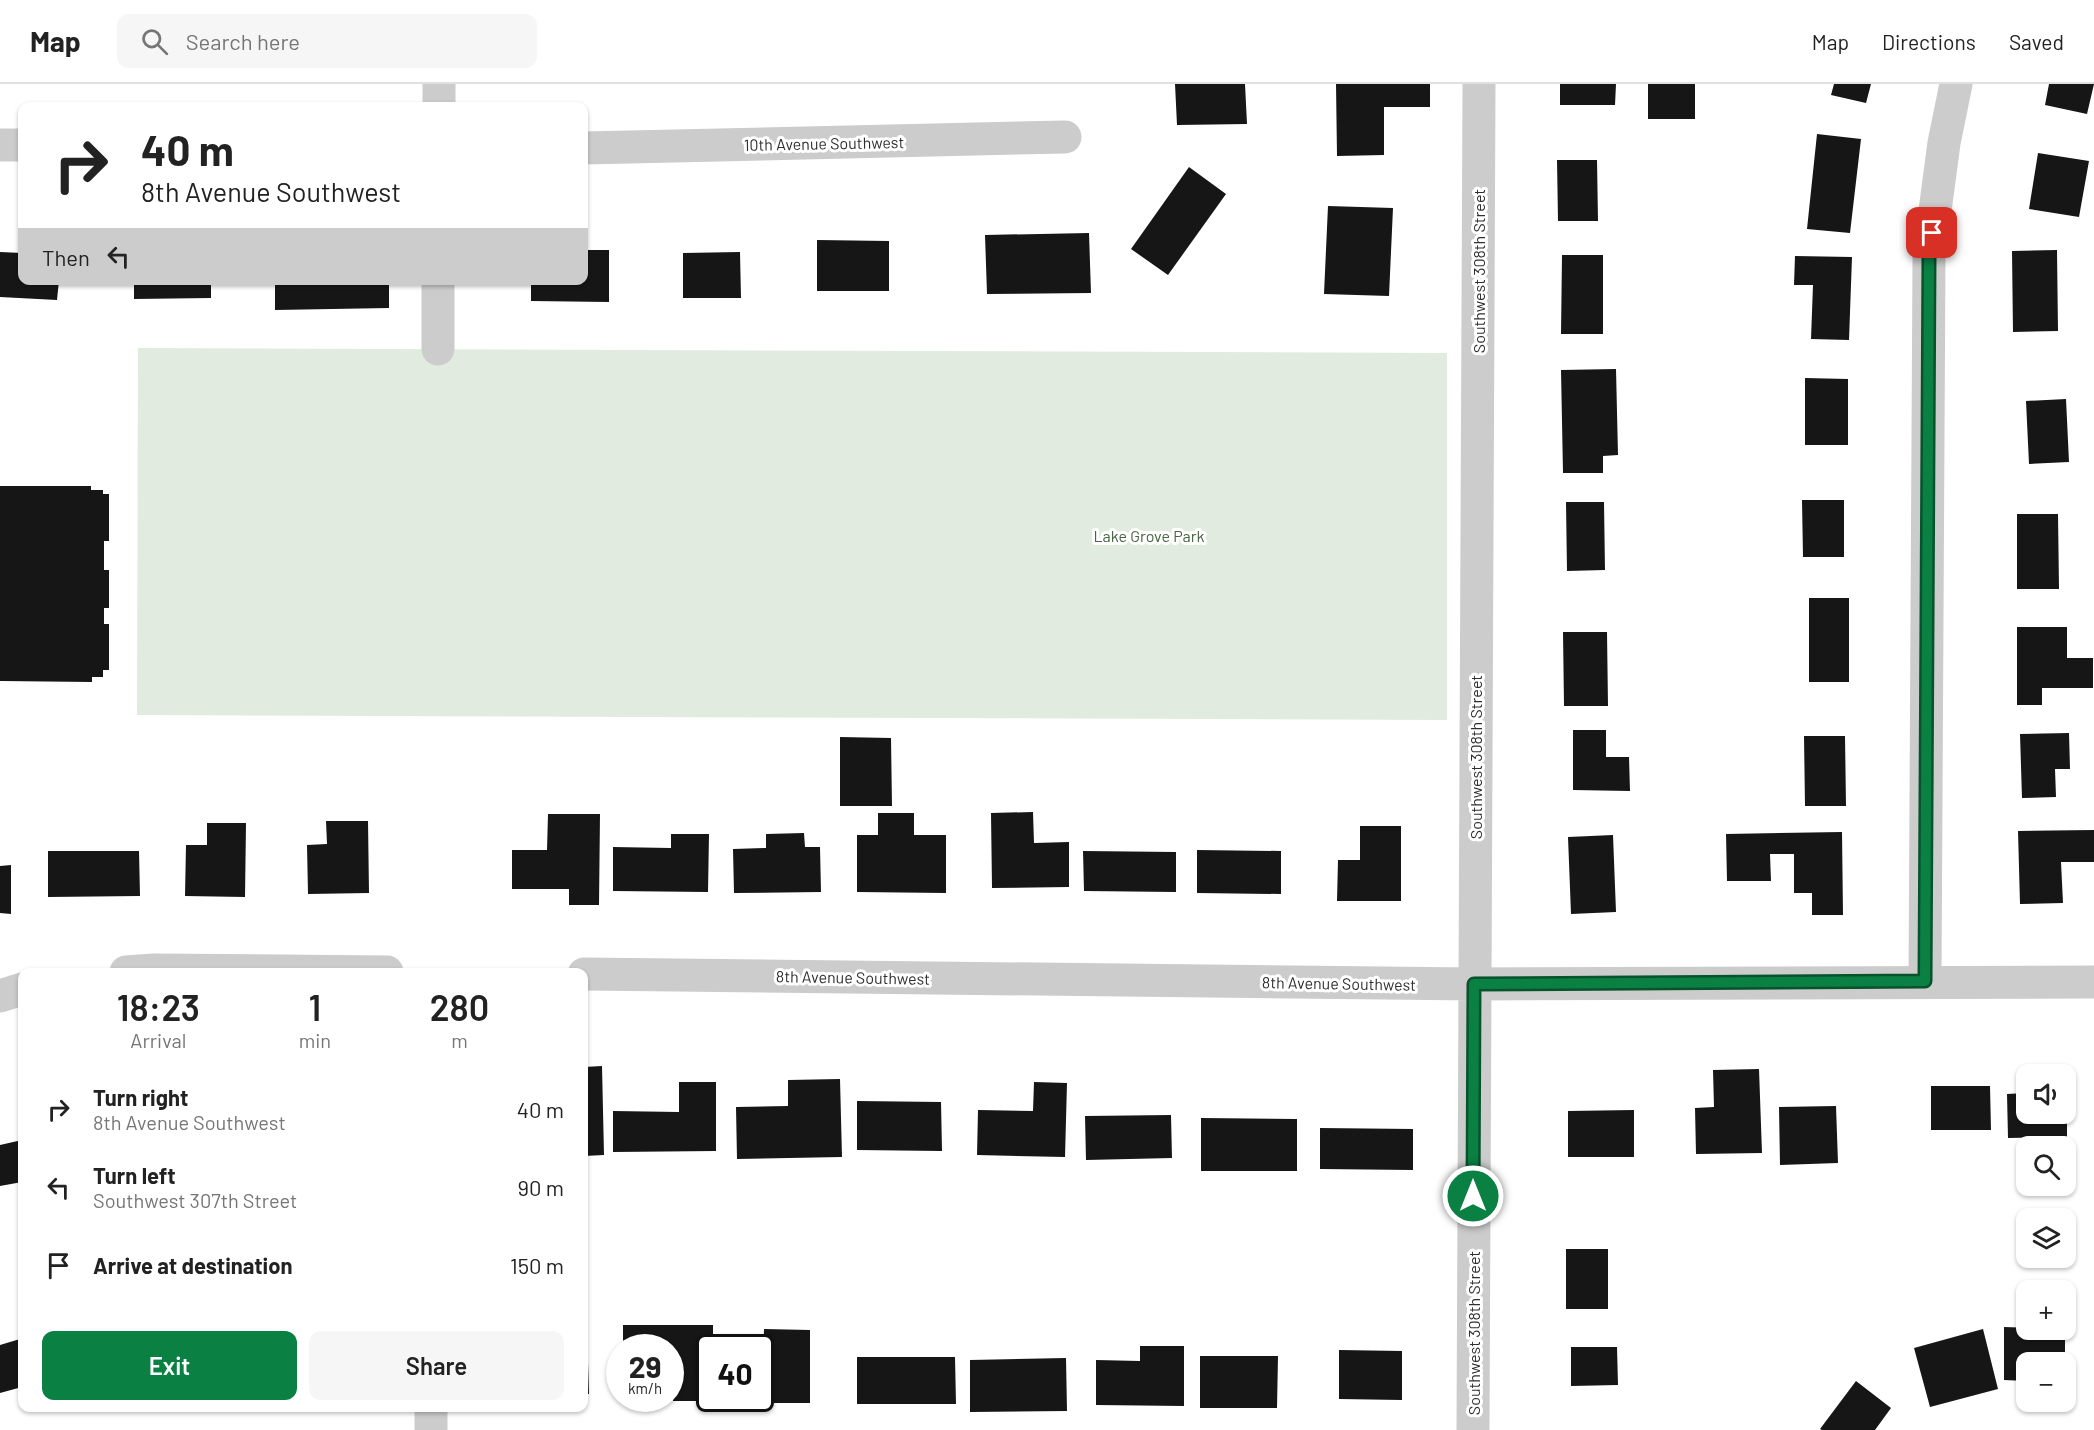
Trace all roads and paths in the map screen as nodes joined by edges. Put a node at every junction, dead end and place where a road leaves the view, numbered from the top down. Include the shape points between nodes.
1 (439, 84) edge
2 (1479, 84) edge
3 (1956, 84) edge
4 (439, 102) edge
5 (1065, 137) dead end
6 (0, 145) edge
7 (18, 145) edge
8 (588, 148) edge
9 (438, 285) edge
10 (438, 349) dead end
11 (588, 974) edge
12 (1925, 981) junction
13 (2094, 982) edge
14 (1474, 984) junction
15 (18, 990) edge
16 (0, 996) edge
17 (431, 1412) edge
18 (431, 1430) edge
19 (1473, 1430) edge

1 - 4 street
2 - 14 street, Southwest 308th Street
3 - 12 street via 1929,256
5 - 8 street, 10th Avenue Southwest
6 - 7 street
9 - 10 street
11 - 14 street, 8th Avenue Southwest
12 - 13 street, 8th Avenue Southwest
12 - 14 street, 8th Avenue Southwest
14 - 19 street, Southwest 308th Street
15 - 16 street
17 - 18 street

